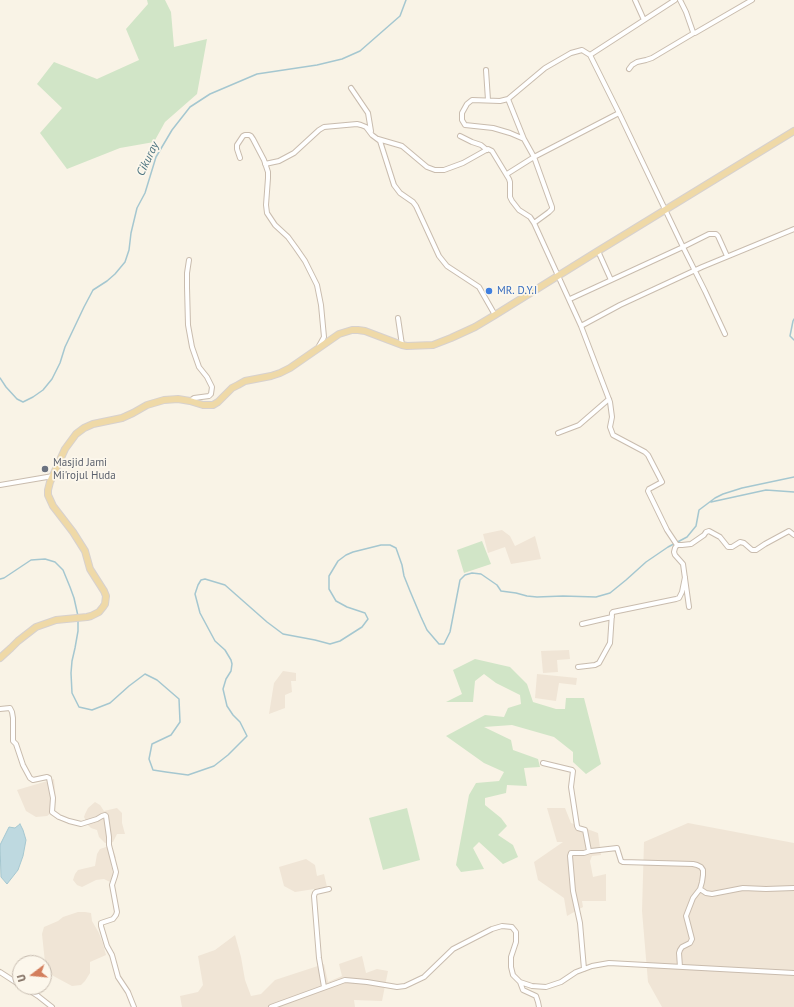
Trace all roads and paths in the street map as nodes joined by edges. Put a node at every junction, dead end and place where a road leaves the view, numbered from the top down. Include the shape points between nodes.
1 (635, 0) edge
2 (675, 0) edge
3 (680, 0) edge
4 (752, 0) edge
5 (644, 20) junction
6 (694, 33) junction
7 (590, 55) junction
8 (629, 69) dead end
9 (486, 70) dead end
10 (351, 88) dead end
11 (508, 99) junction
12 (488, 100) junction
13 (620, 113) junction
14 (794, 131) edge
15 (371, 134) junction
16 (460, 136) dead end
17 (378, 139) junction
18 (524, 139) junction
19 (486, 150) junction
20 (534, 157) junction
21 (240, 158) dead end
22 (265, 164) junction
23 (507, 174) junction
24 (665, 209) junction
25 (534, 223) junction
26 (794, 228) edge
27 (683, 247) junction
28 (598, 251) junction
29 (727, 256) junction
30 (189, 260) dead end
31 (695, 270) junction
32 (558, 276) junction
33 (611, 280) junction
34 (570, 299) junction
35 (495, 315) junction
36 (398, 318) dead end
37 (582, 326) junction
38 (725, 334) dead end
39 (402, 345) junction
40 (318, 348) junction
41 (609, 400) junction
42 (190, 401) junction
43 (558, 433) dead end
44 (53, 476) junction
45 (0, 485) edge
46 (794, 534) edge
47 (677, 544) junction
48 (685, 577) junction
49 (689, 607) dead end
50 (612, 617) junction
51 (582, 624) dead end
52 (0, 658) edge
53 (578, 667) dead end
54 (0, 709) edge
55 (543, 763) dead end
56 (590, 851) junction
57 (794, 888) edge
58 (329, 889) dead end
59 (700, 889) junction
60 (680, 967) junction
61 (584, 969) junction
62 (0, 972) edge
63 (794, 973) edge
64 (12, 980) edge
65 (520, 982) junction
66 (324, 987) junction
67 (36, 995) edge
68 (52, 1007) edge
69 (134, 1007) edge
70 (271, 1007) edge
71 (539, 1007) edge

1 - 5 street
2 - 5 street
3 - 6 street
4 - 6 street
5 - 7 street
6 - 8 street via 652,58 637,62
7 - 11 street via 582,50 572,53 545,68
7 - 13 street
9 - 12 street
10 - 15 street via 368,113
11 - 12 street
11 - 18 street
12 - 18 street via 468,102 462,113 463,124 493,128
13 - 20 street
13 - 24 street
14 - 24 main road
15 - 17 street
15 - 22 street via 361,125 324,127 294,153 279,161
16 - 19 street via 481,145
17 - 19 street via 402,146 427,167 435,170 444,170 463,163
17 - 35 street via 394,185 416,206 439,256 447,266 479,287
18 - 20 street
19 - 23 street via 492,151
20 - 23 street
20 - 25 street via 552,209
21 - 22 street via 237,145 244,135 248,135 253,139
22 - 40 street via 268,178 267,213 305,261 316,285 324,337
23 - 25 street via 512,201
24 - 27 street
24 - 28 main road
25 - 32 street
26 - 29 street
27 - 29 street via 709,234 716,234
27 - 31 street
27 - 33 street
28 - 32 main road
28 - 33 street
29 - 31 street
30 - 42 street via 188,325 199,367 212,388 209,396
31 - 37 street
31 - 38 street
32 - 34 street
32 - 35 main road
33 - 34 street
34 - 37 street
35 - 39 main road via 469,330 433,345
36 - 39 street
37 - 41 street
39 - 40 main road via 355,329 339,334
40 - 42 main road via 280,373 245,381 232,388 218,402 203,406
41 - 43 street via 579,425
41 - 47 street via 612,417 610,427 613,435 645,452 662,482 648,491
42 - 44 main road via 164,400 147,405 122,418 84,428 76,434
44 - 45 street
44 - 52 main road via 48,490 50,500 85,550 90,569 104,591 106,600 96,614 87,618 63,619 33,629
46 - 47 street via 789,531 756,550 740,542 728,547 720,537 708,531 691,544
47 - 48 street via 674,552 683,564
48 - 49 street
48 - 50 street via 679,598 614,611
50 - 51 street
50 - 53 street via 610,643 599,663
54 - 69 street via 11,710 14,741 30,778 32,780 49,777 53,798 52,812 81,824 106,816 109,845 116,872 112,885 117,912 113,919 101,923 101,926 118,976
55 - 56 street via 573,771 571,787 577,826 585,830
56 - 59 street via 617,848 623,862 697,865 701,867 703,875
56 - 61 street via 570,854
57 - 59 street via 743,888 712,894
58 - 66 street via 316,892 314,896
59 - 60 street via 687,913 686,919 692,939 680,951
60 - 61 street via 609,963
60 - 63 street
61 - 65 street via 546,987
62 - 64 street
65 - 66 street via 512,975 511,968 516,932 512,927 502,926 453,949 424,977 405,986 345,980
65 - 71 street via 523,990 536,996
66 - 70 street
67 - 68 street

